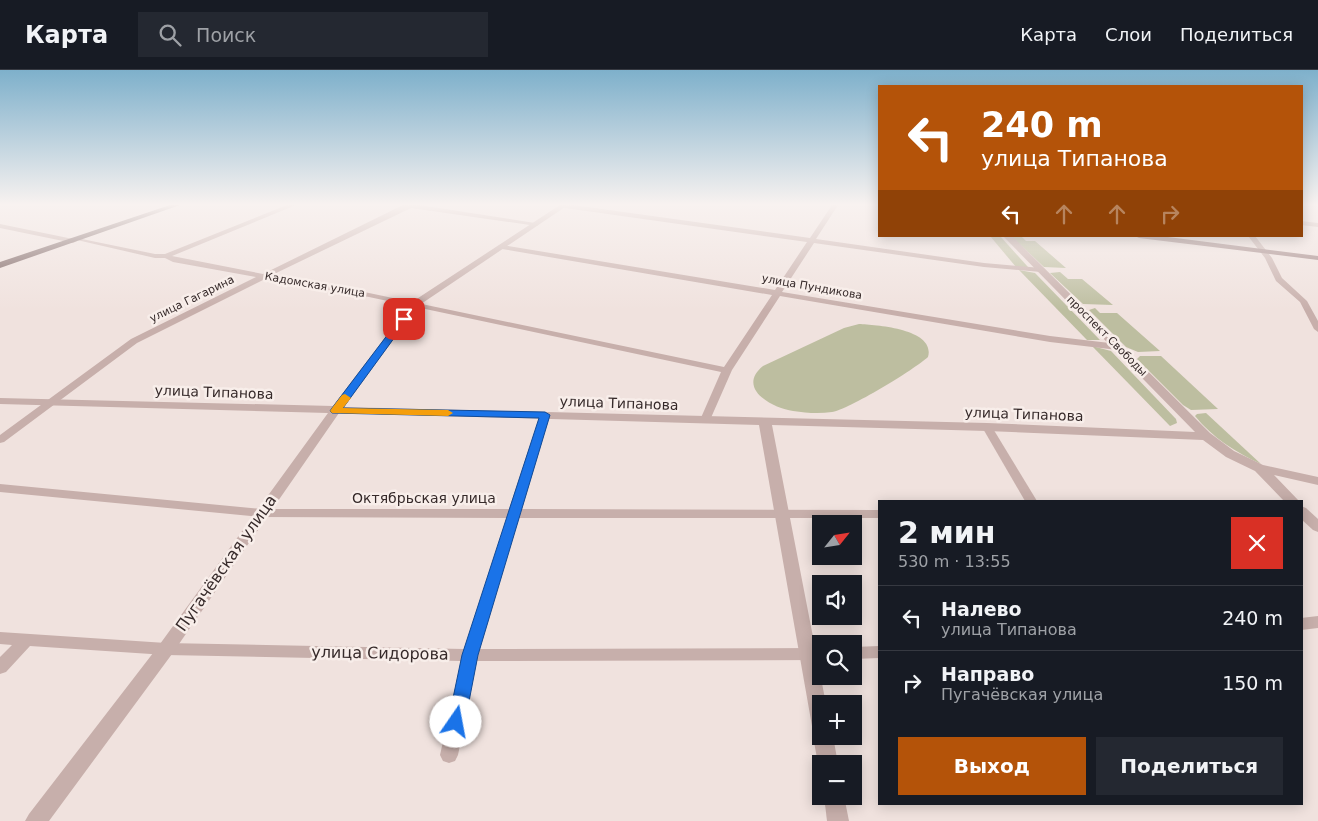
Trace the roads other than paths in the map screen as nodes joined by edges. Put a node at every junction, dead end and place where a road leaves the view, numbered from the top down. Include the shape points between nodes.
1 (76, 240) joint
2 (206, 240) edge
3 (339, 240) edge
4 (512, 240) edge
5 (812, 240) joint
6 (1011, 240) edge
7 (1170, 240) edge
8 (1255, 240) edge
9 (502, 247) junction
10 (1263, 252) junction
11 (166, 256) junction
12 (1318, 258) edge
13 (0, 265) edge
14 (1041, 270) junction
15 (264, 277) junction
16 (777, 293) junction
17 (416, 304) junction
18 (1307, 311) junction
19 (1318, 312) edge
20 (1318, 329) edge
21 (1118, 347) junction
22 (727, 370) junction
23 (0, 401) edge
24 (51, 403) junction
25 (336, 411) junction
26 (545, 415) junction
27 (705, 420) junction
28 (765, 422) junction
29 (987, 427) junction
30 (1206, 436) junction
31 (0, 440) edge
32 (1258, 468) junction
33 (1318, 481) edge
34 (0, 488) edge
35 (1031, 500) edge
36 (1291, 500) edge
37 (262, 513) junction
38 (514, 513) junction
39 (781, 514) junction
40 (878, 514) edge
41 (1318, 622) edge
42 (1303, 624) edge
43 (0, 638) edge
44 (25, 641) junction
45 (812, 642) edge
46 (166, 649) junction
47 (878, 652) edge
48 (862, 653) edge
49 (812, 654) edge
50 (470, 655) junction
51 (0, 667) edge
52 (449, 755) dead end
53 (835, 805) edge
54 (36, 821) edge
55 (838, 821) edge

1 - 11 street, Кадомская улица
1 - 13 main road
2 - 11 street
3 - 15 street, улица Гагарина
4 - 9 street, Пугачёвская улица
5 - 14 street via 984,266
5 - 16 street
6 - 14 street, проспект Свободы
7 - 10 main road
8 - 10 street
9 - 16 street, улица Пундикова
9 - 17 street, Пугачёвская улица
10 - 12 main road
10 - 18 street via 1279,279 1298,296
11 - 15 street, Кадомская улица
14 - 21 street, проспект Свободы
15 - 17 street, Кадомская улица
15 - 24 street, улица Гагарина via 134,341
16 - 21 street, улица Пундикова via 1050,339
16 - 22 street
17 - 22 street, Кадомская улица
17 - 25 street, Пугачёвская улица
18 - 19 street
18 - 20 street
21 - 30 street, проспект Свободы
22 - 27 street
23 - 24 street, улица Типанова
24 - 25 street, улица Типанова
24 - 31 street, улица Гагарина
25 - 26 street, улица Типанова
25 - 37 street, Пугачёвская улица
26 - 27 street, улица Типанова
26 - 38 street
27 - 28 street, улица Типанова
28 - 29 street, улица Типанова
28 - 39 street
29 - 30 street, улица Типанова
29 - 35 street
30 - 32 street via 1230,454
32 - 33 street
32 - 36 street
34 - 37 street, Октябрьская улица
37 - 38 street, Октябрьская улица
37 - 46 street, Пугачёвская улица
38 - 39 street, Октябрьская улица
38 - 50 street
39 - 40 street, Октябрьская улица
39 - 45 street
41 - 42 street
43 - 44 street, улица Сидорова
44 - 46 street, улица Сидорова
44 - 51 street
46 - 50 street, улица Сидорова
46 - 54 street, Пугачёвская улица
47 - 48 street
49 - 50 street, улица Сидорова
50 - 52 street
53 - 55 street

